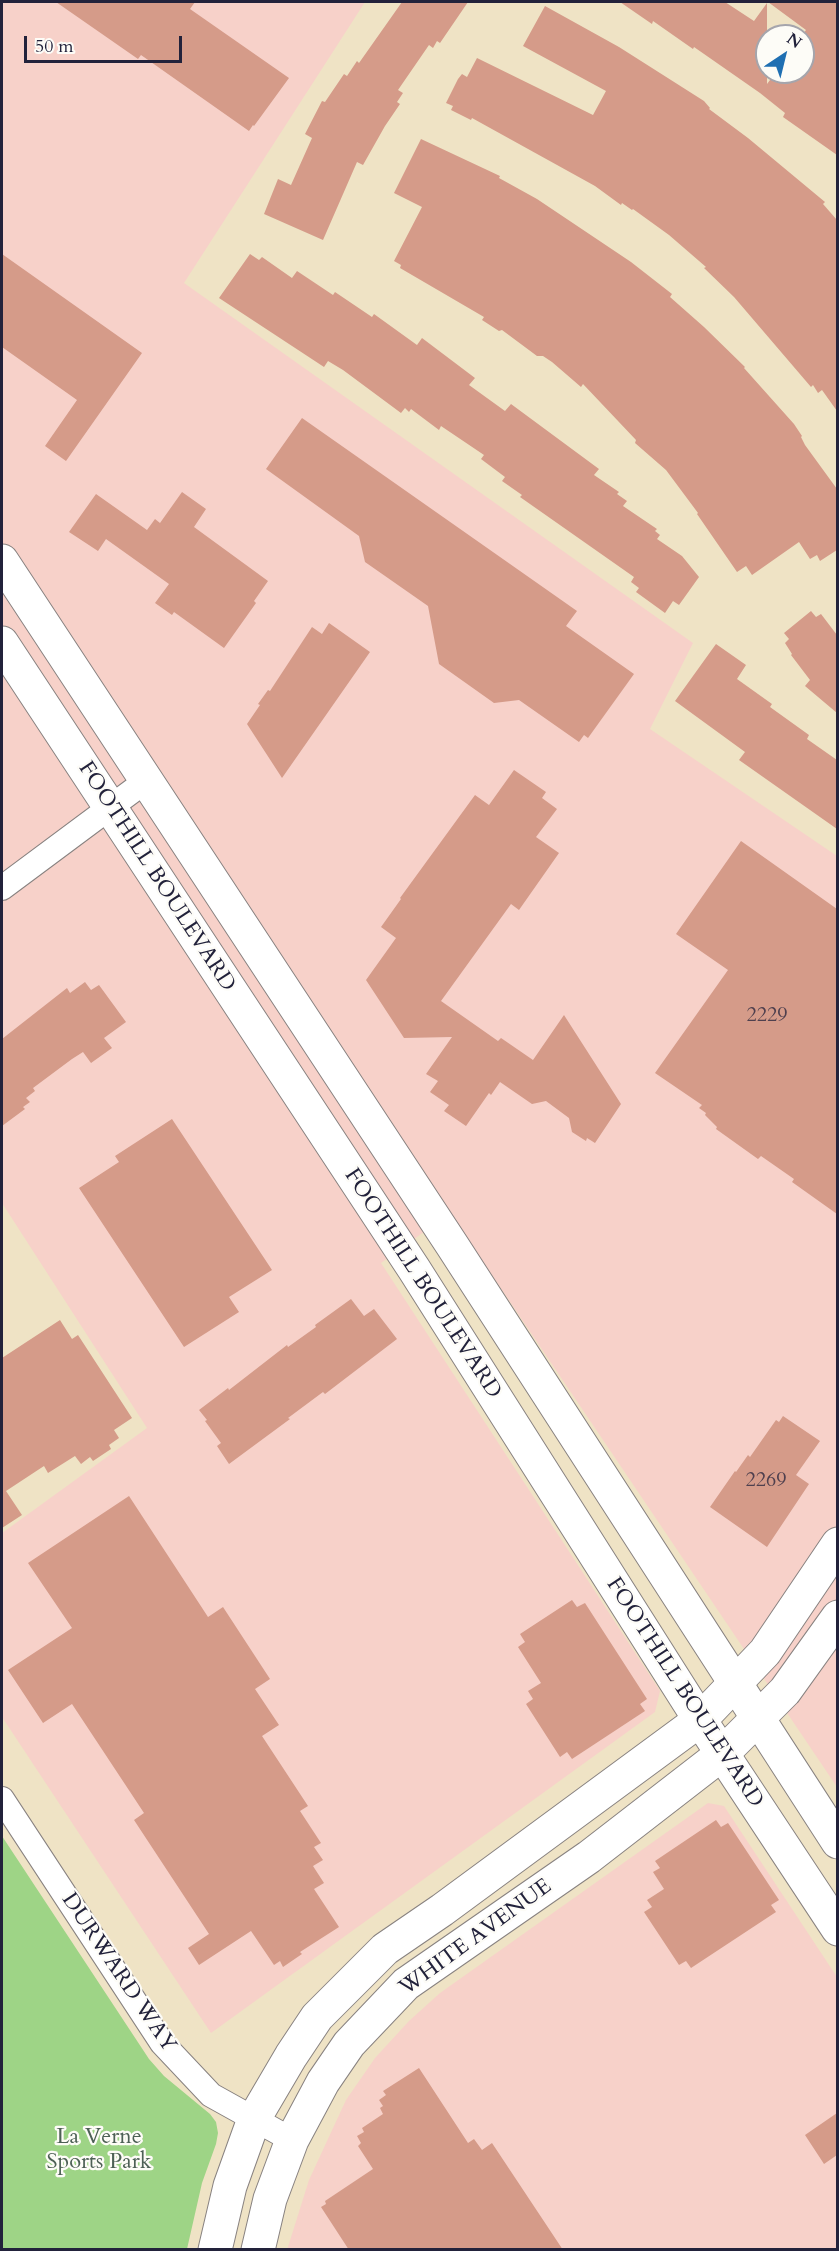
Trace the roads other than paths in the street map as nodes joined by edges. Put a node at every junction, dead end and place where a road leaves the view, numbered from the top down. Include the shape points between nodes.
1 (2, 561) edge
2 (2, 643) edge
3 (147, 780) junction
4 (110, 806) junction
5 (2, 888) edge
6 (837, 1544) edge
7 (837, 1617) edge
8 (735, 1684) junction
9 (758, 1719) junction
10 (700, 1720) junction
11 (722, 1754) junction
12 (2, 1799) edge
13 (837, 1842) edge
14 (837, 1929) edge
15 (254, 2119) junction
16 (292, 2140) junction
17 (215, 2250) edge
18 (258, 2250) edge

1 - 3 main road, FOOTHILL BOULEVARD
2 - 4 main road, FOOTHILL BOULEVARD
3 - 4 street
3 - 8 main road, FOOTHILL BOULEVARD
4 - 5 street
4 - 10 main road, FOOTHILL BOULEVARD via 445,1318
6 - 8 main road, WHITE AVENUE via 765,1652
7 - 9 main road, WHITE AVENUE via 785,1691
8 - 9 main road, FOOTHILL BOULEVARD
8 - 10 main road, WHITE AVENUE
9 - 11 main road, WHITE AVENUE
9 - 13 main road, FOOTHILL BOULEVARD
10 - 11 main road, FOOTHILL BOULEVARD
10 - 15 main road, WHITE AVENUE via 385,1949 317,2017
11 - 14 main road, FOOTHILL BOULEVARD
11 - 16 main road, WHITE AVENUE via 589,1857 406,1984 349,2044
12 - 15 street, DURWARD WAY via 162,2043 211,2095
15 - 16 street, DURWARD WAY
15 - 17 main road, WHITE AVENUE via 230,2186
16 - 18 main road, WHITE AVENUE via 270,2199

